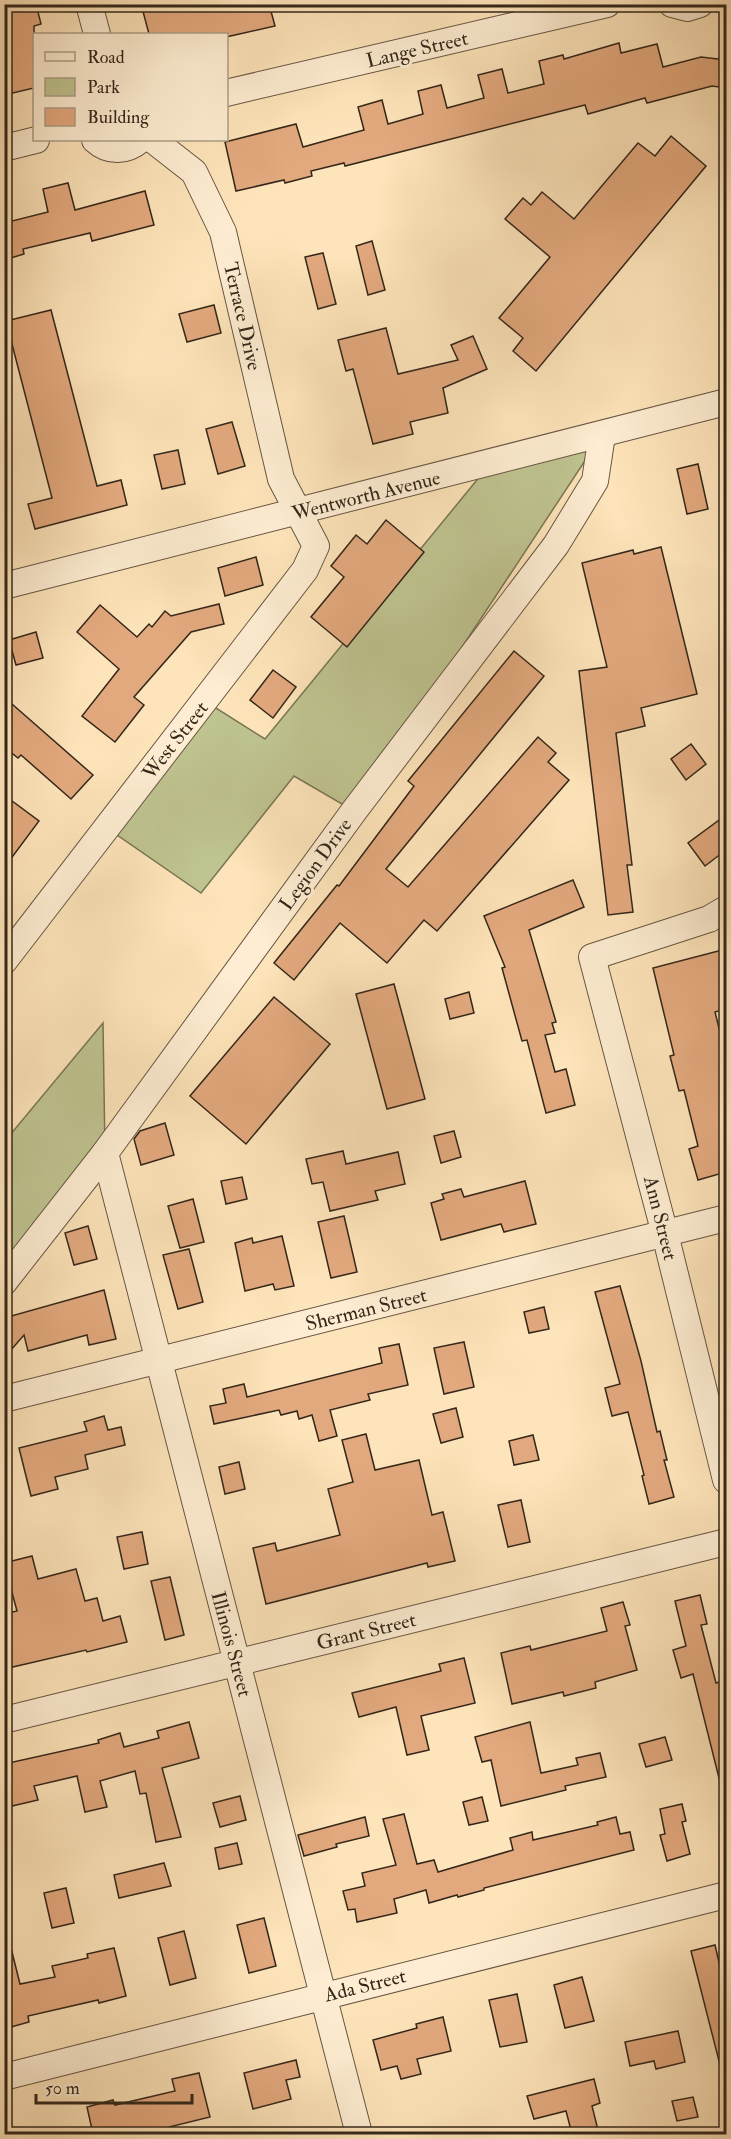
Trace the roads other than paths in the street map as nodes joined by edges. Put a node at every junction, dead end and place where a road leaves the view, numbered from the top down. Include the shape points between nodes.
1 (89, 4) edge
2 (607, 4) edge
3 (672, 4) edge
4 (700, 4) edge
5 (97, 33) edge
6 (228, 93) edge
7 (33, 141) edge
8 (97, 141) edge
9 (139, 141) edge
10 (154, 141) edge
11 (4, 148) edge
12 (726, 402) edge
13 (602, 435) junction
14 (299, 512) junction
15 (4, 586) edge
16 (726, 909) edge
17 (4, 961) edge
18 (105, 1153) junction
19 (726, 1218) edge
20 (665, 1234) junction
21 (4, 1282) edge
22 (159, 1361) junction
23 (4, 1399) edge
24 (726, 1480) edge
25 (726, 1542) edge
26 (237, 1663) junction
27 (4, 1720) edge
28 (726, 1895) edge
29 (323, 1996) junction
30 (4, 2077) edge
31 (359, 2134) edge

1 - 5 street
2 - 6 street, Lange Street
3 - 4 street via 687,8
7 - 11 street
8 - 9 street via 119,150
10 - 14 street, Terrace Drive via 194,172 223,232 281,479
12 - 13 street, Wentworth Avenue
13 - 14 street, Wentworth Avenue
13 - 18 street, Legion Drive via 595,481 556,545 354,811
14 - 15 street, Wentworth Avenue
14 - 17 street, West Street via 316,546 304,570
16 - 20 street, Ann Street via 709,919 592,957
18 - 21 street, Legion Drive
18 - 22 street, Illinois Street
19 - 20 street, Sherman Street
20 - 22 street, Sherman Street
20 - 24 street, Ann Street
22 - 23 street, Sherman Street
22 - 26 street, Illinois Street
25 - 26 street, Grant Street
26 - 27 street, Grant Street
26 - 29 street, Illinois Street
28 - 29 street, Ada Street
29 - 30 street, Ada Street
29 - 31 street, Illinois Street

